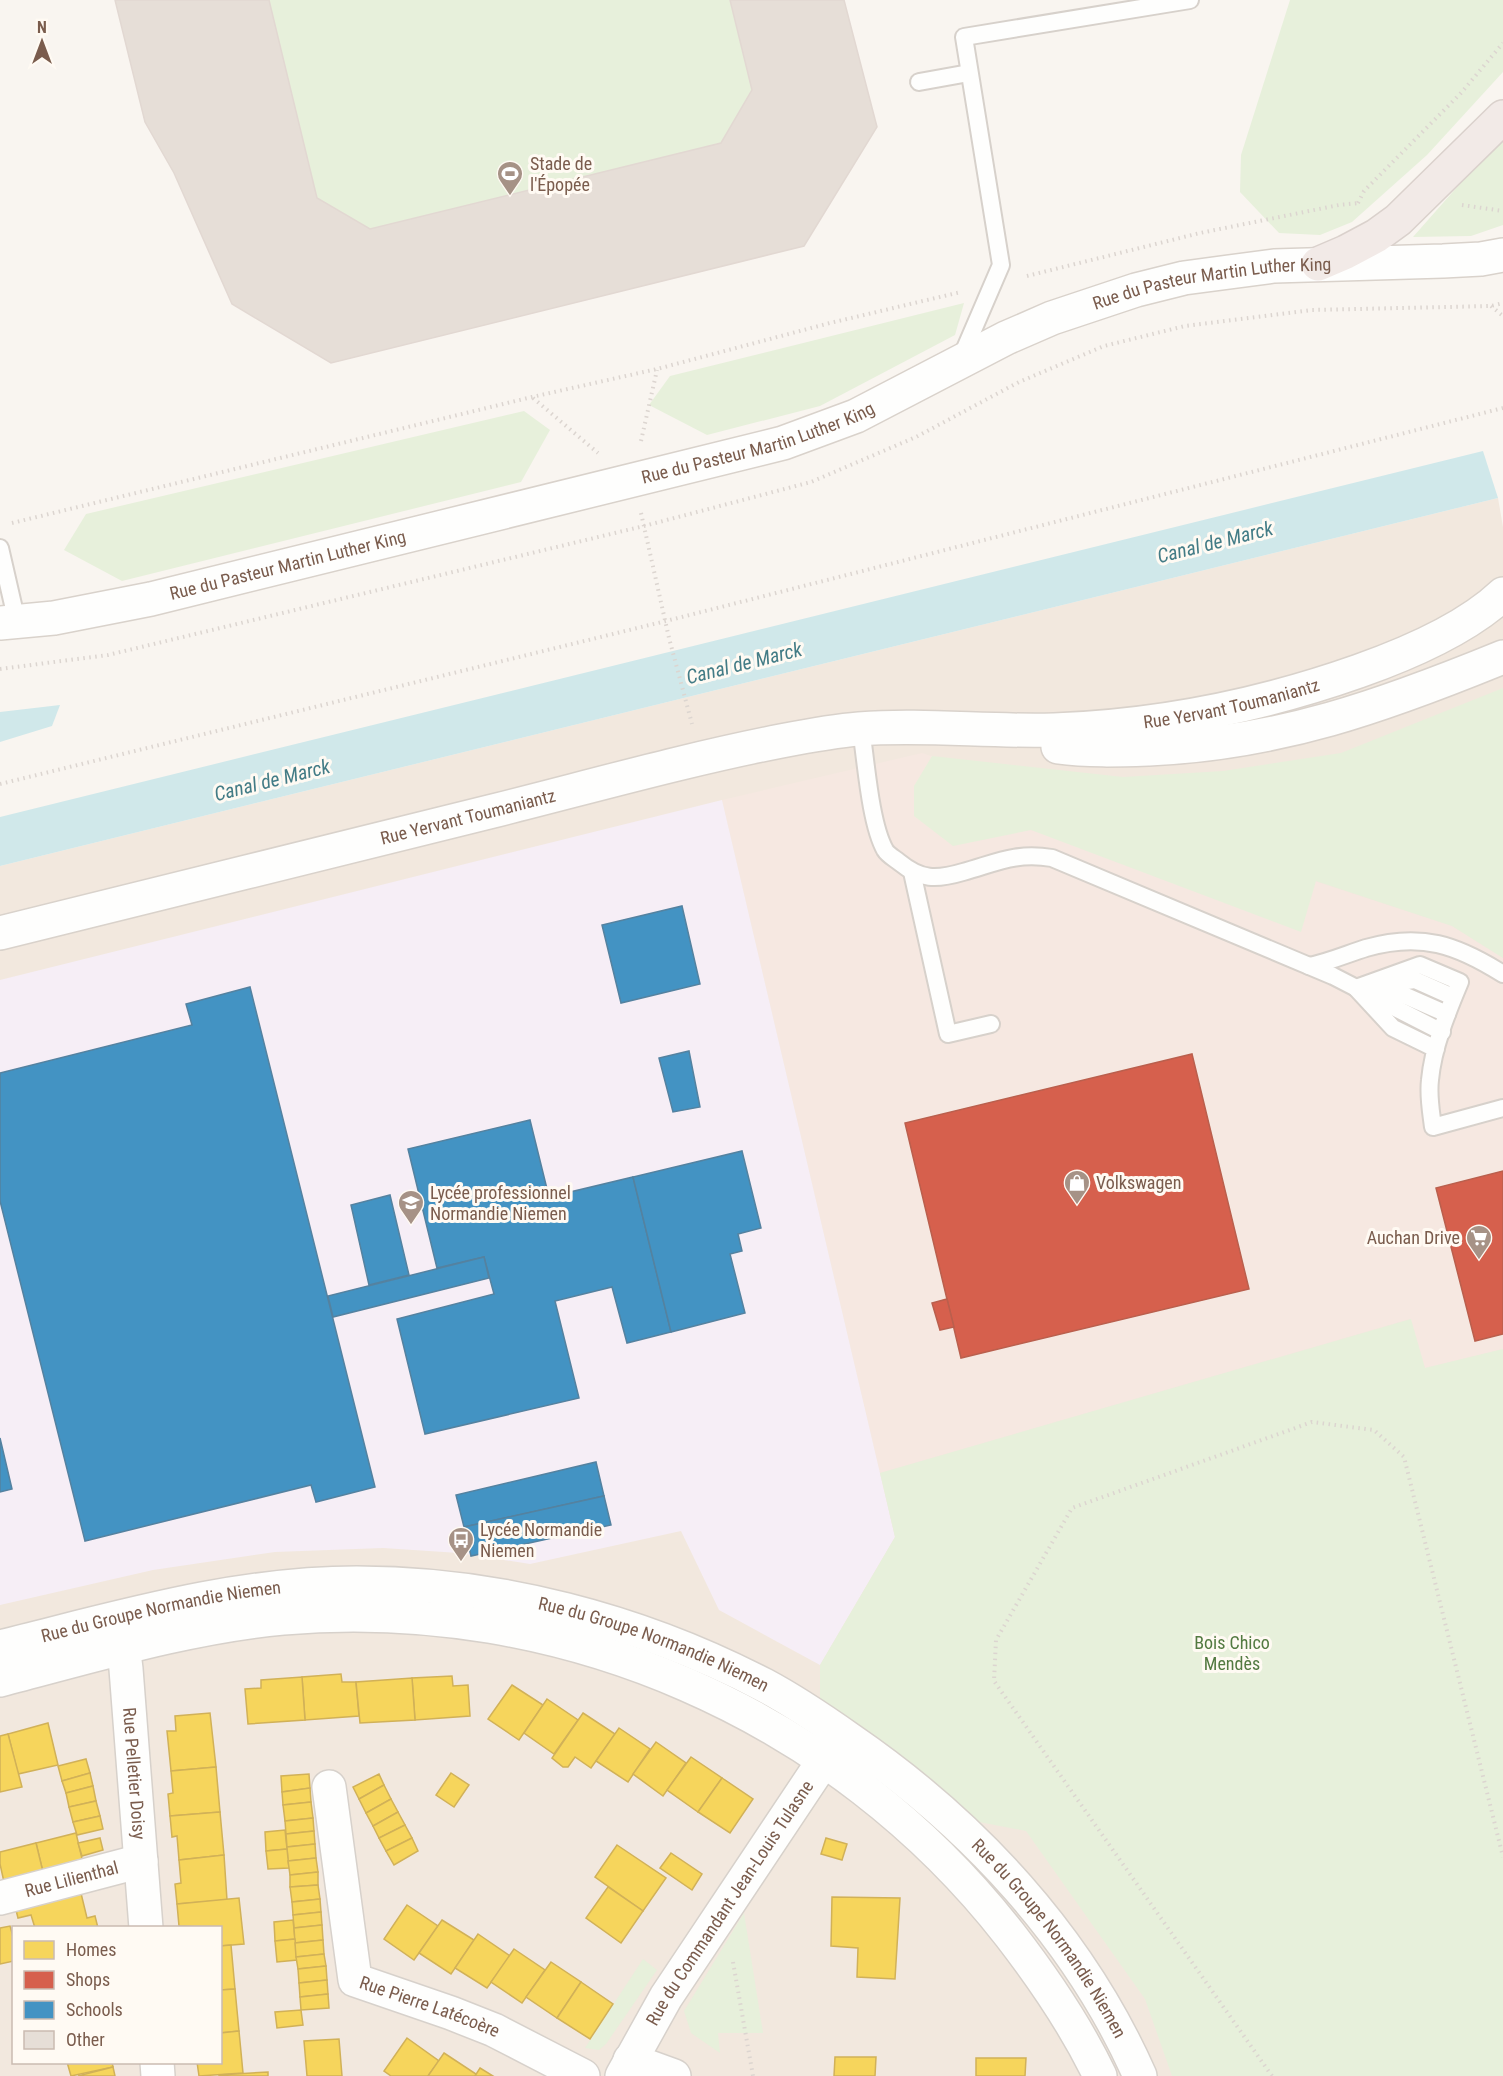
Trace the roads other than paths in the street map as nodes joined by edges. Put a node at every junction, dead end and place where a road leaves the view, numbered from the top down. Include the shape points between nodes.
1 (1190, 0) edge
2 (969, 73) junction
3 (919, 82) dead end
4 (1503, 117) edge
5 (1503, 255) edge
6 (1318, 264) junction
7 (960, 360) junction
8 (0, 548) edge
9 (1503, 594) edge
10 (9, 622) edge
11 (1503, 657) edge
12 (861, 729) junction
13 (938, 729) junction
14 (912, 872) junction
15 (0, 933) edge
16 (1309, 966) junction
17 (1503, 974) edge
18 (1356, 988) junction
19 (1447, 1014) junction
20 (991, 1024) dead end
21 (1442, 1032) junction
22 (1436, 1049) junction
23 (1503, 1108) edge
24 (122, 1633) junction
25 (0, 1647) edge
26 (0, 1680) edge
27 (833, 1747) junction
28 (329, 1787) dead end
29 (141, 1861) junction
30 (0, 1898) edge
31 (146, 1926) edge
32 (626, 2068) edge
33 (583, 2076) edge
34 (674, 2076) edge
35 (1100, 2076) edge
36 (1140, 2076) edge

1 - 2 lane via 964,38
2 - 3 lane
2 - 7 lane via 1001,265
4 - 6 highway via 1398,220 1376,236
5 - 6 street, Rue du Pasteur Martin Luther King via 1443,261
6 - 7 street, Rue du Pasteur Martin Luther King via 1228,271 1136,290 1052,318
7 - 10 street, Rue du Pasteur Martin Luther King via 856,416 783,443 140,601 86,613
8 - 10 lane
9 - 13 street, Rue Yervant Toumaniantz via 1462,624 1378,664 1231,709 1100,727
11 - 13 street, Rue Yervant Toumaniantz via 1413,694 1343,717 1203,745 1078,750
12 - 13 street, Rue Yervant Toumaniantz
12 - 14 lane via 877,834 887,853
12 - 15 street, Rue Yervant Toumaniantz via 734,751
14 - 16 lane via 946,877 1010,858 1052,858
14 - 20 lane via 948,1035
16 - 17 lane via 1365,948 1427,942 1455,948
16 - 18 lane
18 - 19 lane via 1406,996
18 - 19 lane via 1415,980 1453,997
18 - 21 lane
18 - 22 lane via 1393,1028
19 - 21 lane
21 - 22 lane
22 - 23 lane via 1430,1083 1433,1127
24 - 25 street, Rue du Groupe Normandie Niemen
24 - 26 street, Rue du Groupe Normandie Niemen
24 - 27 street, Rue du Groupe Normandie Niemen via 219,1595 301,1586 357,1583 502,1595 592,1617 684,1649 766,1686
24 - 29 street, Rue Pelletier Doisy
27 - 32 street, Rue du Commandant Jean-Louis Tulasne via 666,1997
27 - 35 street, Rue du Groupe Normandie Niemen via 867,1790 957,1872 991,1911 1052,1992
27 - 36 street, Rue du Groupe Normandie Niemen via 883,1762 990,1857 1029,1900 1081,1969
28 - 33 street, Rue Pierre Latécoère via 355,1980 494,2030
29 - 30 street, Rue Lilienthal
29 - 31 street, Rue Pelletier Doisy
32 - 34 street

